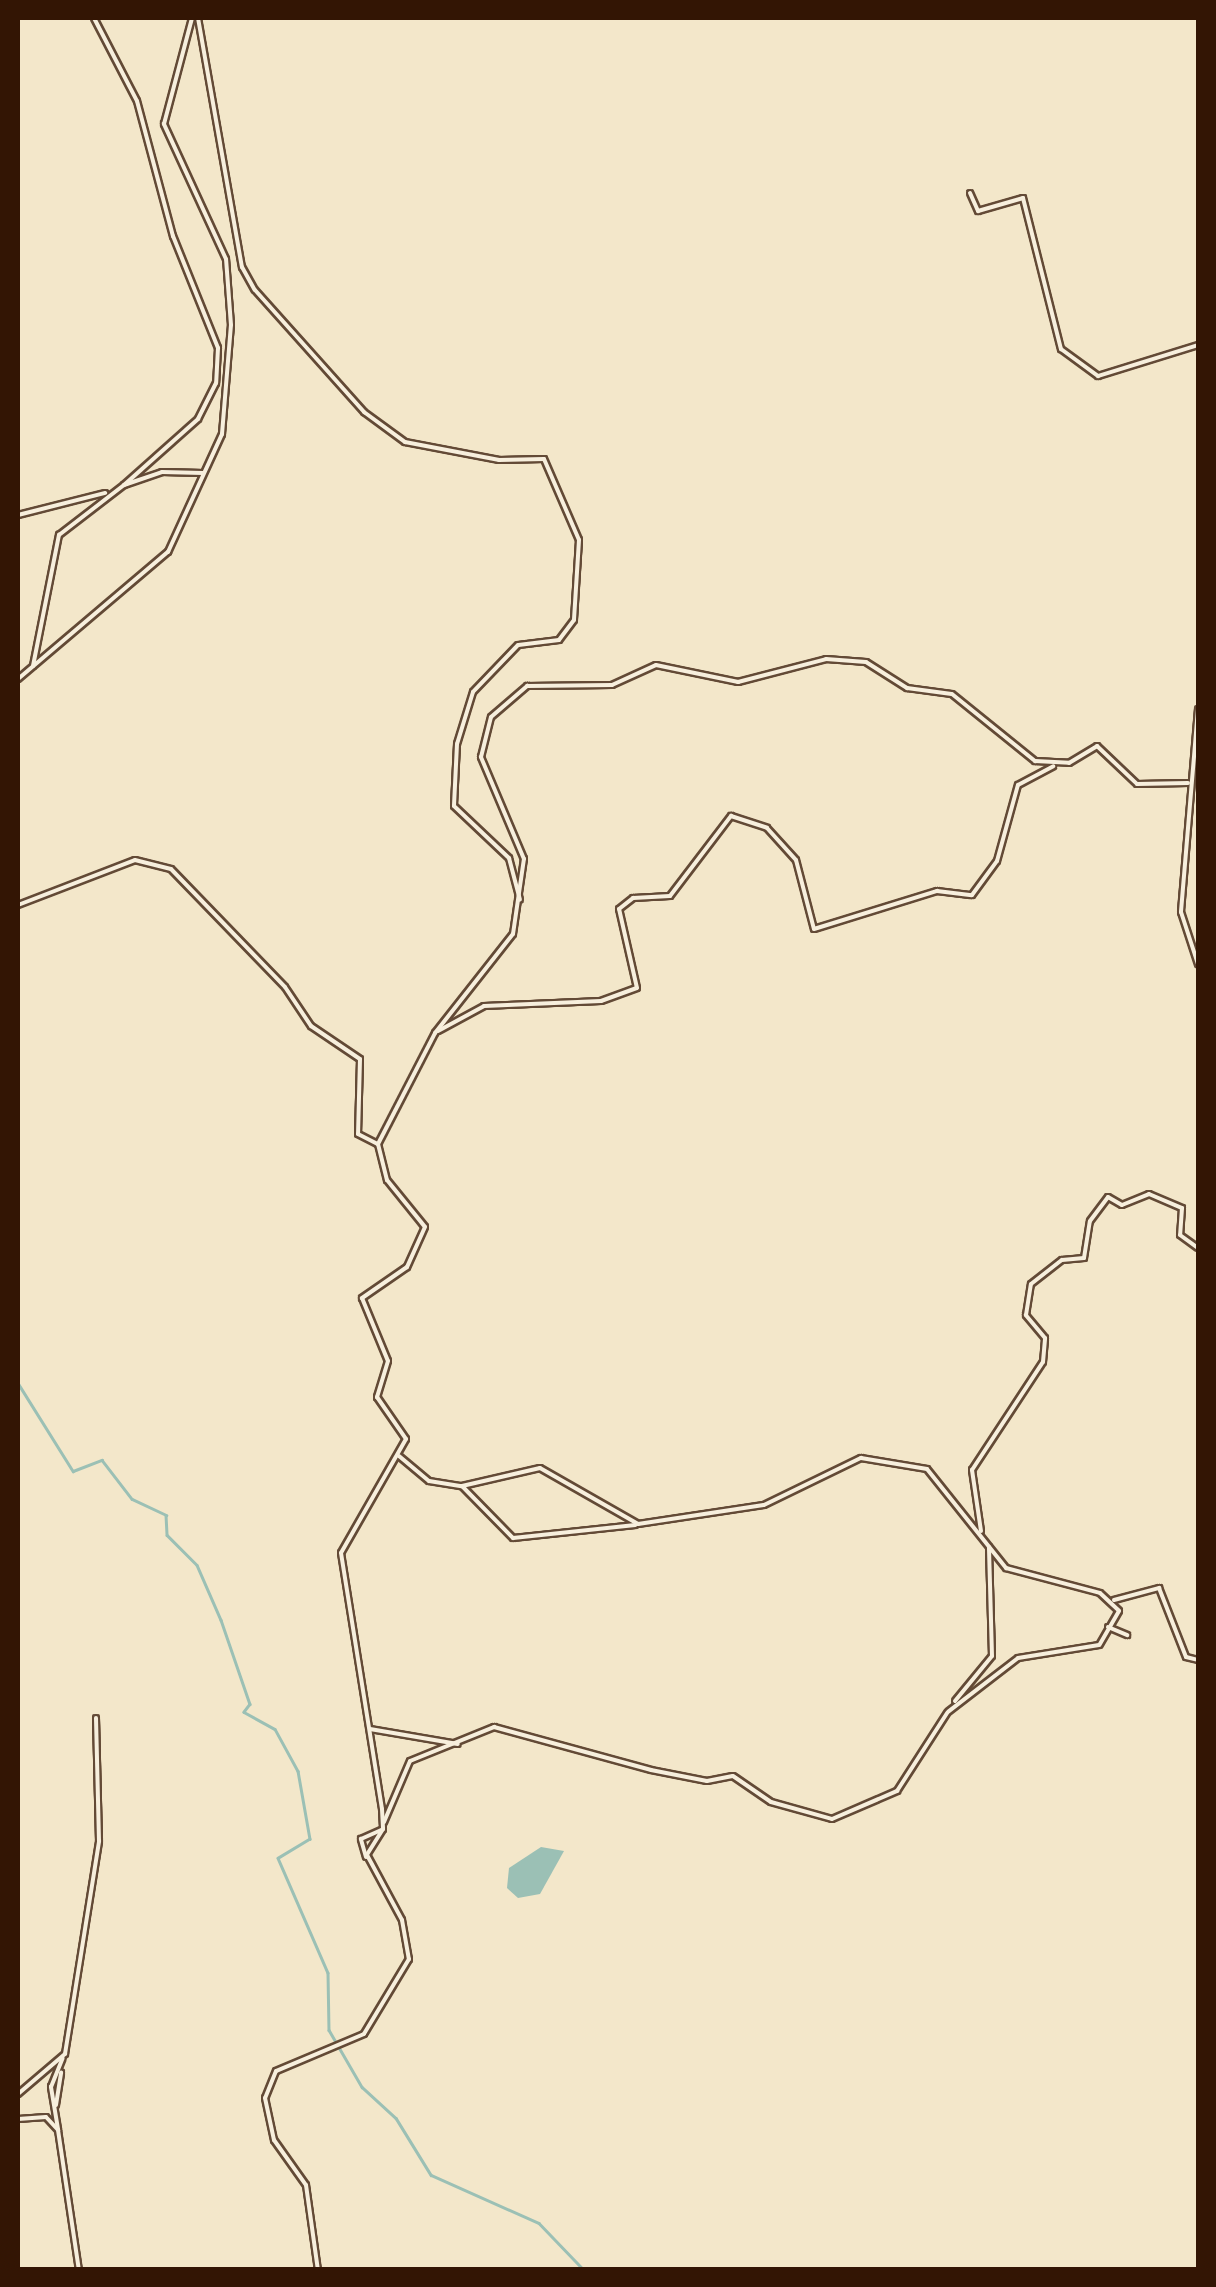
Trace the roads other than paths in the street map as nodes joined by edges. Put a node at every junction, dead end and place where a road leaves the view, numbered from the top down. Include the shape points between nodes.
1 (94, 18) edge
2 (195, 18) edge
3 (970, 193) dead end
4 (1198, 345) edge
5 (204, 473) junction
6 (124, 485) junction
7 (112, 491) junction
8 (18, 515) edge
9 (34, 666) junction
10 (18, 678) edge
11 (1198, 709) edge
12 (1053, 766) junction
13 (1188, 783) junction
14 (18, 905) edge
15 (520, 905) junction
16 (1198, 964) edge
17 (434, 1033) junction
18 (378, 1144) junction
19 (1198, 1248) edge
20 (399, 1456) junction
21 (462, 1486) junction
22 (638, 1524) junction
23 (982, 1533) junction
24 (989, 1542) junction
25 (1114, 1600) junction
26 (1108, 1627) junction
27 (1127, 1635) dead end
28 (1198, 1660) edge
29 (948, 1712) junction
30 (96, 1718) dead end
31 (370, 1729) junction
32 (460, 1744) junction
33 (383, 1829) junction
34 (369, 1861) junction
35 (65, 2054) junction
36 (61, 2070) junction
37 (18, 2094) edge
38 (56, 2106) junction
39 (18, 2119) edge
40 (58, 2130) junction
41 (78, 2270) edge
42 (318, 2270) edge

1 - 6 street via 137,101 172,236 218,348 216,383 198,419
2 - 5 street via 164,124 222,243 232,326 226,414
2 - 15 street via 242,267 255,290 364,412 405,442 499,460 544,458 579,540 574,620 559,640 518,644 472,692 457,744 454,806 509,858
3 - 4 street via 978,211 1023,198 1061,349 1098,376
5 - 6 street via 162,472
5 - 9 street via 168,552
6 - 7 street
7 - 8 street
7 - 9 street via 53,548
9 - 10 street
11 - 13 street
12 - 13 street via 1097,746 1147,788
12 - 15 street via 1018,752 952,694 907,688 866,662 826,659 738,682 656,665 612,685 528,686 491,717 481,757 524,859
12 - 17 street via 1018,785 996,861 972,894 937,891 814,928 796,860 768,828 732,816 670,896 633,898 619,909 637,988 601,1001 484,1006
13 - 16 street via 1180,912
14 - 18 street via 134,860 170,869 286,987 312,1028 360,1059 358,1134
15 - 17 street via 512,934
17 - 18 street
18 - 20 street via 387,1180 424,1228 408,1267 361,1300 388,1361 376,1394 406,1438
19 - 23 street via 1180,1235 1182,1208 1149,1194 1122,1205 1108,1197 1090,1221 1084,1258 1062,1260 1031,1284 1026,1315 1045,1338 1043,1362 972,1470
20 - 21 street via 430,1481
20 - 31 street via 341,1553
21 - 22 street via 540,1468
21 - 22 street via 513,1538
22 - 23 street via 764,1504 870,1456 927,1469
23 - 24 street
24 - 25 street via 1009,1570
24 - 29 street via 992,1656
25 - 26 street via 1119,1614
25 - 28 street via 1164,1592 1186,1657
26 - 27 street
26 - 29 street via 1099,1645 1018,1658
29 - 32 street via 897,1791 832,1819 770,1802 733,1776 707,1781 651,1770 505,1729 485,1728
30 - 35 street via 98,1841
31 - 32 street
31 - 33 street
32 - 33 street via 410,1762
33 - 34 street
33 - 34 street via 361,1839
34 - 42 street via 402,1920 409,1959 378,2019 340,2046 276,2071 265,2098 274,2140 306,2185
35 - 36 street
35 - 37 street
36 - 38 street
36 - 38 street via 51,2087
38 - 40 street
39 - 40 street via 46,2117
40 - 41 street

